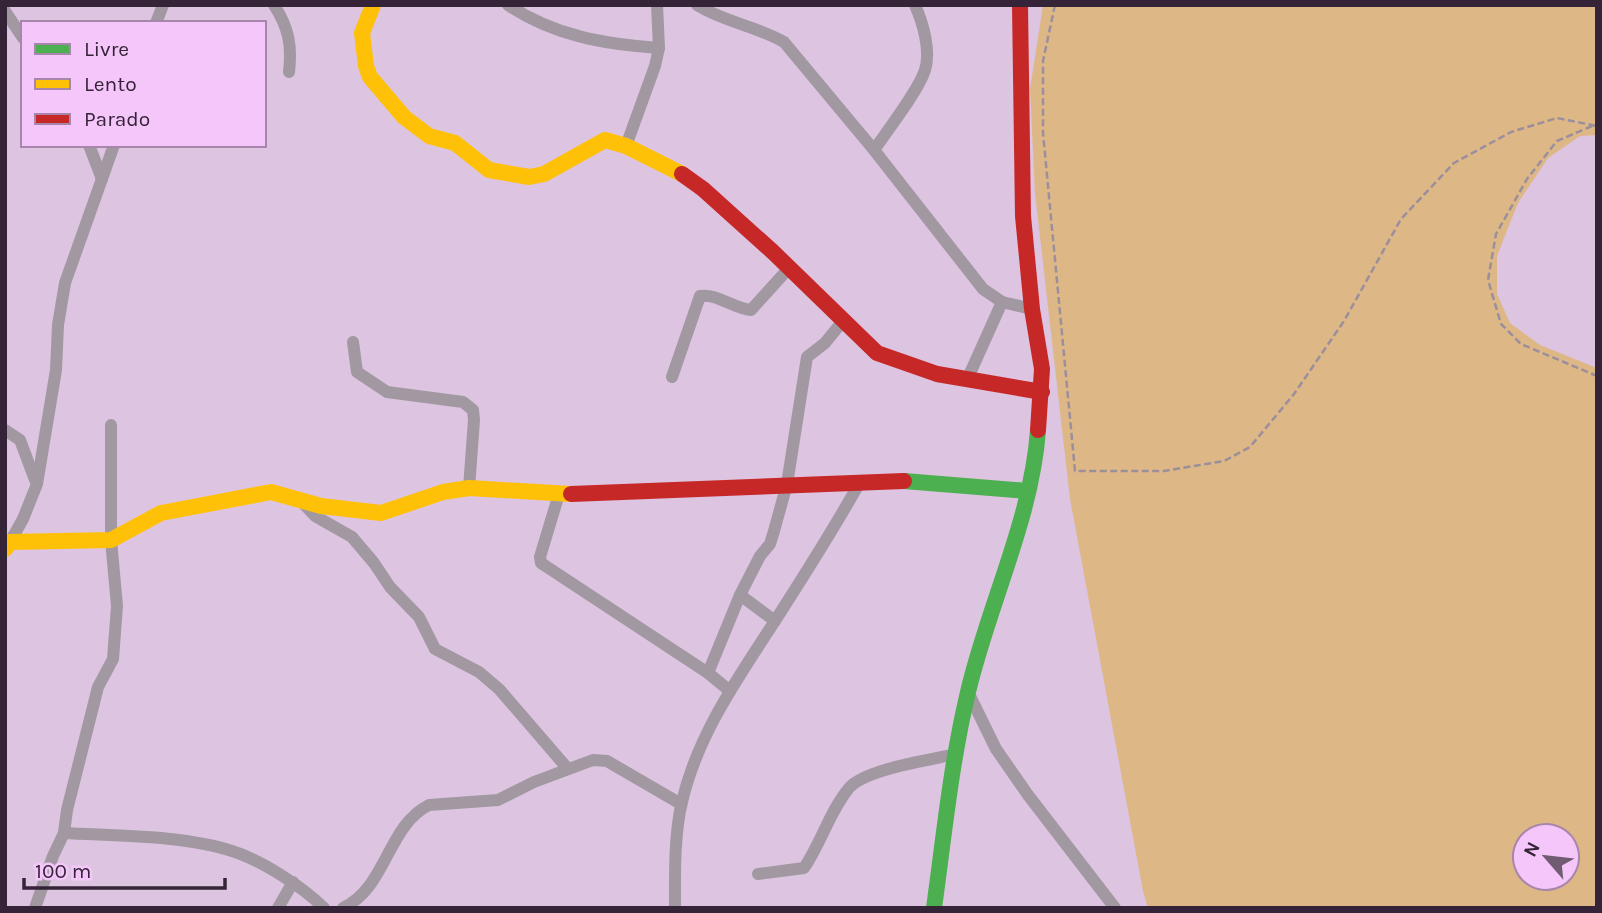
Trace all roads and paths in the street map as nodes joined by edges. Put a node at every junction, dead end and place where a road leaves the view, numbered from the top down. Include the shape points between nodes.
1 (274, 5) edge
2 (373, 5) edge
3 (508, 5) edge
4 (657, 5) edge
5 (697, 5) edge
6 (915, 5) edge
7 (1020, 5) edge
8 (1055, 5) edge
9 (5, 11) edge
10 (21, 35) edge
11 (659, 47) junction
12 (289, 72) dead end
13 (1595, 126) edge
14 (626, 146) junction
15 (90, 147) edge
16 (113, 147) edge
17 (874, 150) junction
18 (102, 179) junction
19 (789, 268) junction
20 (1002, 302) junction
21 (1032, 309) junction
22 (842, 322) junction
23 (353, 342) dead end
24 (1597, 376) edge
25 (673, 377) dead end
26 (967, 380) junction
27 (1042, 392) junction
28 (111, 425) dead end
29 (5, 430) edge
30 (860, 482) junction
31 (37, 484) junction
32 (786, 484) junction
33 (469, 488) junction
34 (1028, 491) junction
35 (559, 494) junction
36 (300, 501) junction
37 (111, 540) junction
38 (8, 546) edge
39 (740, 595) junction
40 (775, 621) junction
41 (708, 673) junction
42 (730, 691) junction
43 (968, 691) junction
44 (956, 754) junction
45 (568, 769) junction
46 (681, 804) junction
47 (65, 833) junction
48 (758, 874) dead end
49 (293, 882) junction
50 (35, 908) edge
51 (278, 908) edge
52 (324, 908) edge
53 (343, 908) edge
54 (675, 908) edge
55 (934, 908) edge
56 (1115, 908) edge

1 - 12 street via 287,30
2 - 14 street via 362,36 370,77 418,129 454,143 489,170 529,177 544,174 605,140
3 - 11 street via 587,40
4 - 11 street
5 - 17 street via 783,42
6 - 17 street via 923,30 925,70
7 - 21 street via 1023,216
8 - 13 path via 1043,61 1043,133 1075,471 1164,471 1224,461 1250,447 1294,394 1344,321 1401,219 1454,163 1511,132 1557,118
9 - 10 street
11 - 14 street
13 - 24 path via 1557,141 1527,179 1496,234 1488,279 1501,324 1521,344
14 - 19 street via 703,189
15 - 18 street
16 - 18 street
17 - 20 street via 983,289
18 - 31 street via 65,283
19 - 22 street
19 - 25 street via 751,310 700,296
20 - 21 street
20 - 26 street
21 - 27 street
22 - 26 street via 891,360
22 - 32 street via 807,357
23 - 33 street via 357,372 387,392 463,402 473,410
26 - 27 street
27 - 34 street
28 - 37 street
29 - 31 street via 20,440
30 - 32 street
30 - 34 street
30 - 40 street
31 - 38 street
32 - 35 street
32 - 39 street via 770,544
33 - 35 street
33 - 36 street via 381,513
34 - 43 street
35 - 41 street via 541,563
36 - 37 street via 271,492 176,510
36 - 45 street via 315,516 352,537 419,617 435,649 479,672 499,689
37 - 38 street
37 - 47 street via 117,606 113,659 96,693
39 - 40 street
39 - 41 street
40 - 42 street
41 - 42 street
42 - 46 street via 692,767
43 - 44 street
43 - 56 street via 1002,758
44 - 48 street via 857,780 803,868
44 - 55 street
45 - 46 street via 593,760 607,761
45 - 53 street via 498,800 429,804 419,810 367,891
46 - 54 street
47 - 49 street via 199,843 234,851
47 - 50 street
49 - 51 street
49 - 52 street

